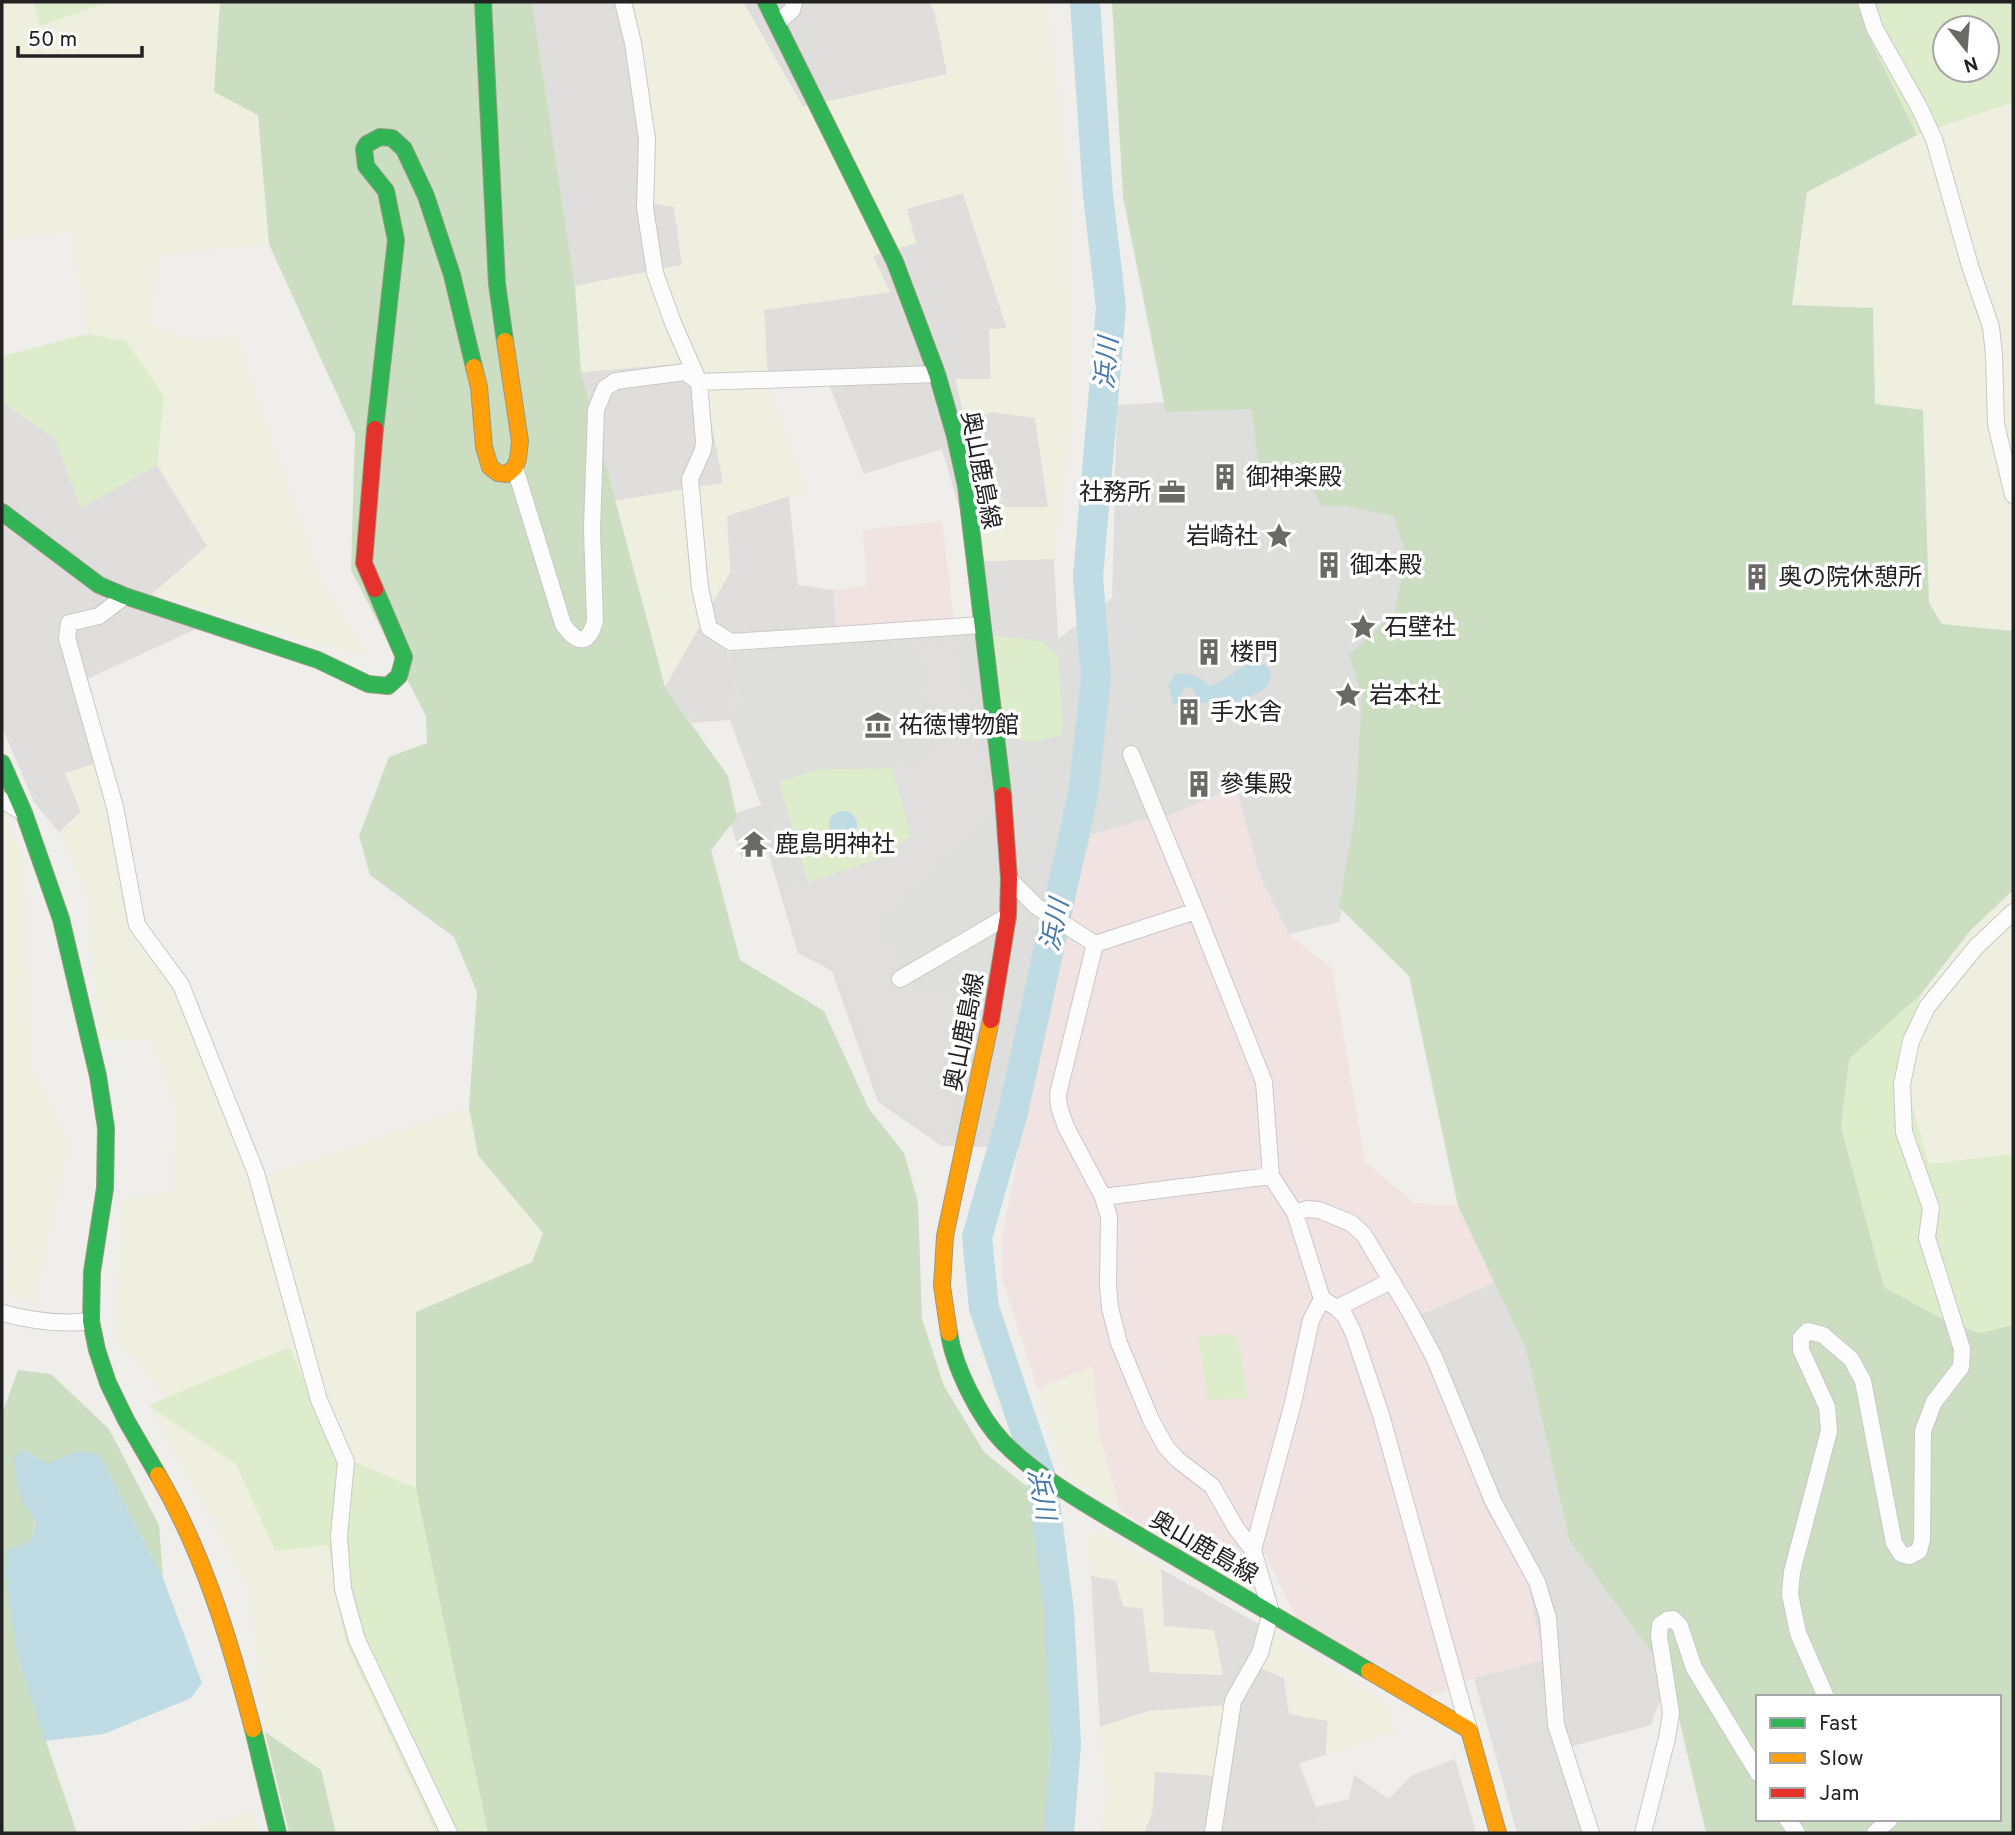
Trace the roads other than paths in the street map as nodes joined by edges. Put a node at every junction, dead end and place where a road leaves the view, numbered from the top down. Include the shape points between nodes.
1 (483, 2) edge
2 (623, 2) edge
3 (766, 2) edge
4 (794, 2) edge
5 (1866, 2) edge
6 (777, 23) junction
7 (937, 374) junction
8 (699, 382) junction
9 (515, 468) junction
10 (2013, 495) edge
11 (2, 512) edge
12 (125, 596) junction
13 (982, 625) junction
14 (1130, 754) dead end
15 (2, 763) edge
16 (2, 800) edge
17 (24, 813) junction
18 (1009, 879) junction
19 (1196, 911) junction
20 (2013, 912) edge
21 (1008, 916) junction
22 (1095, 944) junction
23 (900, 979) dead end
24 (1271, 1176) junction
25 (1103, 1197) junction
26 (1295, 1213) junction
27 (1391, 1281) junction
28 (1322, 1299) junction
29 (1337, 1308) junction
30 (2, 1313) edge
31 (92, 1321) junction
32 (1252, 1550) junction
33 (1271, 1612) junction
34 (1825, 1695) edge
35 (1469, 1730) junction
36 (1756, 1770) edge
37 (1888, 1821) edge
38 (278, 1833) edge
39 (449, 1833) edge
40 (1213, 1833) edge
41 (1498, 1833) edge
42 (1591, 1833) edge
43 (1643, 1833) edge
44 (1875, 1833) edge

1 - 9 street via 497,284 520,441 521,459
2 - 8 street via 647,139 645,208 655,273
3 - 6 street, 奥山鹿島線
4 - 6 street
5 - 10 street via 1875,29 1934,139 1991,327 1996,424
6 - 7 street, 奥山鹿島線 via 895,262
7 - 8 street
7 - 13 street, 奥山鹿島線 via 966,486
8 - 9 street via 685,372 616,381 605,388 596,410 595,621 586,638 571,635 563,624
8 - 13 street via 704,442 690,479 700,588 709,628 731,642
9 - 12 street via 507,474 490,467 479,387 452,275 426,196 404,149 392,138 380,137 364,149 366,166 386,191 396,240 364,563 404,657 399,676 388,686 368,684 318,660
11 - 12 street via 99,585
12 - 39 street via 99,616 69,623 66,638 115,807 137,925 181,985 256,1173 319,1400 346,1462 340,1536 343,1589 357,1640
13 - 18 street, 奥山鹿島線
14 - 19 street
15 - 17 street
16 - 17 street
17 - 31 street via 61,919 106,1128 105,1188 92,1272
18 - 21 street, 奥山鹿島線
18 - 22 street via 1036,906
19 - 22 street
19 - 24 street via 1264,1082
20 - 34 street via 1976,947 1927,1007 1912,1041 1902,1084 1904,1132 1931,1208 1927,1238 1962,1349 1961,1367 1934,1402 1923,1431 1919,1551 1901,1554 1894,1543 1863,1381 1852,1359 1823,1335 1808,1331 1801,1338 1801,1350 1827,1407 1829,1431 1790,1594 1798,1633
21 - 23 street
21 - 33 street, 奥山鹿島線 via 994,1008 945,1236 942,1286 950,1339 963,1377 1002,1441 1032,1467 1086,1504
22 - 25 street via 1058,1094 1066,1127
24 - 25 street
24 - 26 street
25 - 32 street via 1109,1217 1110,1308 1146,1408 1166,1447 1212,1486
26 - 27 street via 1319,1210 1351,1223 1364,1235
26 - 28 street
27 - 29 street
27 - 42 street via 1434,1357 1493,1501 1537,1582 1548,1618 1556,1725
28 - 29 street
28 - 32 street via 1311,1320
29 - 35 street via 1353,1332 1381,1415
30 - 31 street via 50,1323
31 - 38 street via 108,1383 197,1550 232,1650
32 - 33 street
33 - 35 street, 奥山鹿島線
33 - 40 street via 1260,1653 1233,1701
35 - 41 street
36 - 43 street via 1694,1668 1680,1626 1667,1620 1660,1626 1659,1636 1671,1713
37 - 44 street

